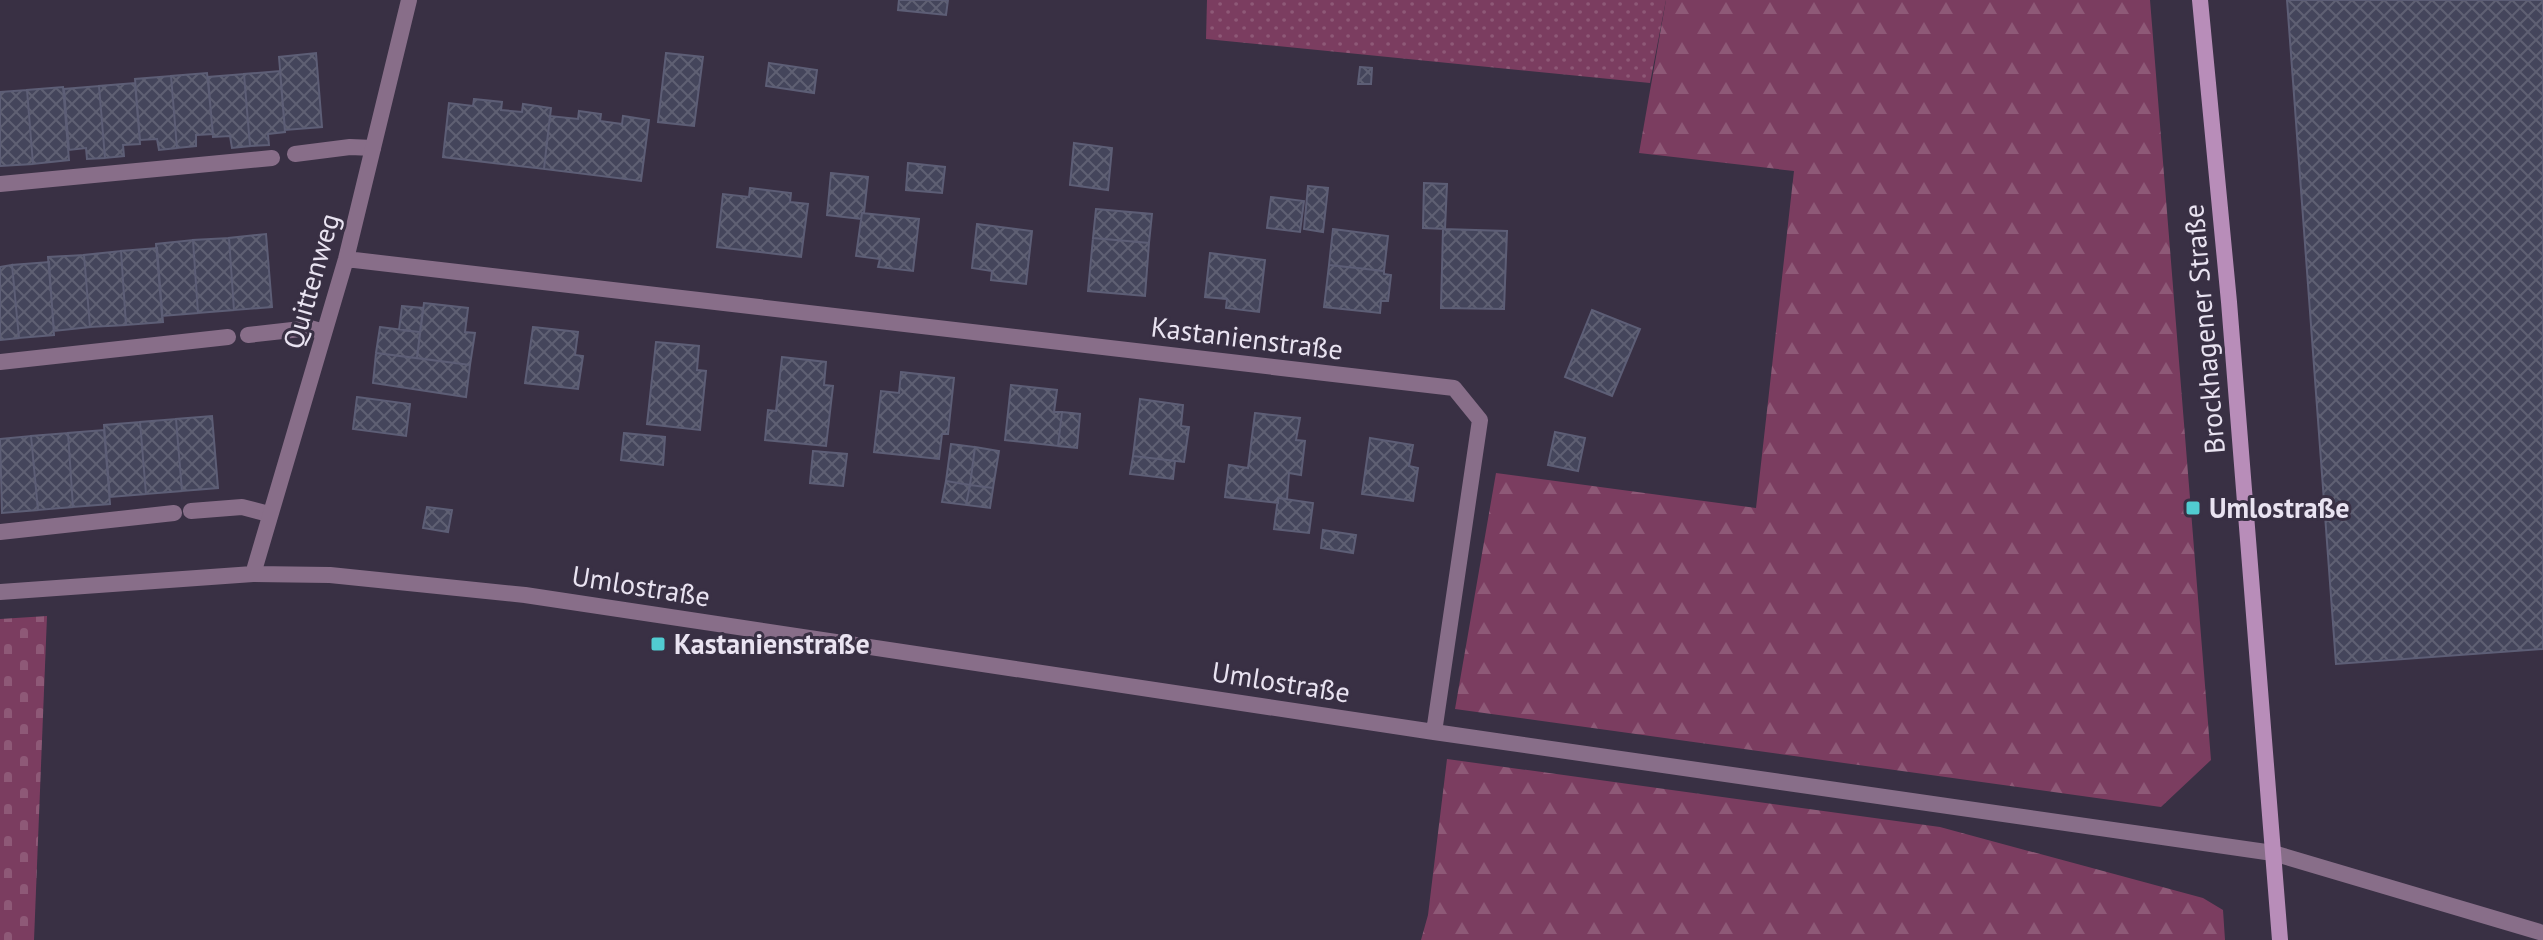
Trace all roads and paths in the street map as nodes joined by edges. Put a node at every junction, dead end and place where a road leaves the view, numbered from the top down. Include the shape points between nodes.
1 (409, 0) edge
2 (2200, 0) edge
3 (373, 148) junction
4 (295, 154) dead end
5 (272, 158) dead end
6 (0, 184) edge
7 (346, 259) junction
8 (324, 332) junction
9 (248, 335) dead end
10 (228, 337) dead end
11 (0, 362) edge
12 (269, 514) junction
13 (0, 532) edge
14 (253, 574) junction
15 (0, 592) edge
16 (1434, 732) junction
17 (2273, 853) junction
18 (2543, 933) edge
19 (2280, 940) edge

1 - 3 street, Quittenweg
2 - 17 main road, Brockhagener Straße
3 - 4 street
3 - 7 street, Quittenweg
5 - 6 street
7 - 8 street, Quittenweg
7 - 16 street, Kastanienstraße via 1454,388 1480,420
8 - 9 street via 310,328
8 - 12 street, Quittenweg
10 - 11 street
12 - 13 street via 242,507
12 - 14 street, Quittenweg
14 - 15 street, Umlostraße
14 - 16 street, Umlostraße via 330,575 525,595
16 - 17 street, Umlostraße
17 - 18 street, Umlostraße
17 - 19 main road, Brockhagener Straße

